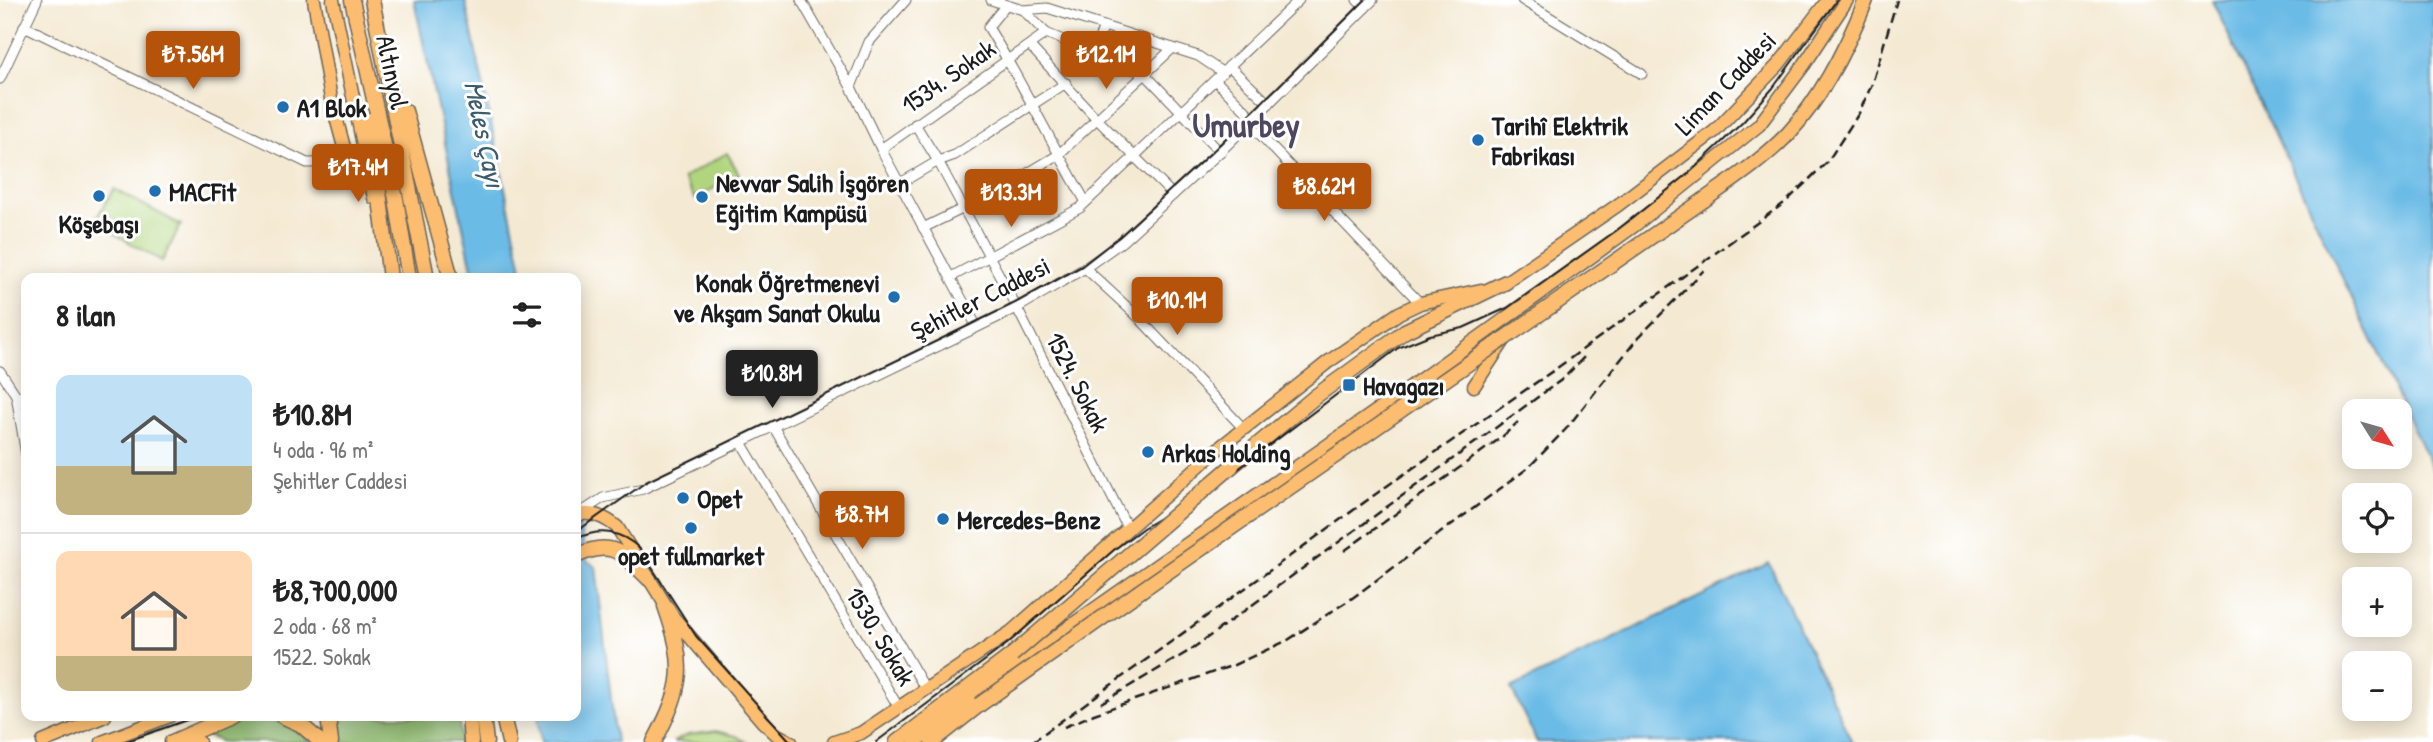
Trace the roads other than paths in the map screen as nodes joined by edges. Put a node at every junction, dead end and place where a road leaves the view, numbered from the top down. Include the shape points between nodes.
1 (37, 0) edge
2 (314, 0) edge
3 (333, 0) edge
4 (352, 0) edge
5 (372, 0) edge
6 (801, 0) edge
7 (906, 0) edge
8 (991, 0) edge
9 (1299, 0) edge
10 (1357, 0) edge
11 (1373, 0) edge
12 (1521, 0) edge
13 (1828, 0) edge
14 (1847, 0) edge
15 (1866, 0) edge
16 (1005, 6) junction
17 (1365, 8) junction
18 (1023, 10) junction
19 (24, 26) junction
20 (1104, 26) junction
21 (1046, 33) junction
22 (362, 44) junction
23 (1030, 46) junction
24 (1172, 48) junction
25 (1093, 54) junction
26 (1008, 60) junction
27 (1226, 69) junction
28 (388, 72) junction
29 (1145, 74) junction
30 (1642, 74) dead end
31 (0, 79) edge
32 (1215, 80) junction
33 (1066, 83) junction
34 (851, 87) junction
35 (1269, 104) junction
36 (1031, 105) junction
37 (1181, 111) junction
38 (1097, 119) junction
39 (1251, 121) junction
40 (915, 124) junction
41 (881, 149) junction
42 (1220, 152) junction
43 (365, 154) junction
44 (1058, 155) junction
45 (1135, 155) junction
46 (938, 161) junction
47 (348, 162) junction
48 (899, 184) junction
49 (1173, 195) junction
50 (1086, 202) junction
51 (964, 208) junction
52 (923, 228) junction
53 (385, 247) junction
54 (989, 257) junction
55 (1086, 268) junction
56 (389, 273) edge
57 (408, 273) edge
58 (427, 273) edge
59 (450, 273) edge
60 (951, 277) junction
61 (1506, 282) junction
62 (1529, 302) junction
63 (1420, 303) junction
64 (1017, 308) junction
65 (977, 327) junction
66 (0, 371) edge
67 (1474, 386) dead end
68 (16, 395) junction
69 (21, 397) edge
70 (21, 425) edge
71 (773, 426) junction
72 (1244, 429) junction
73 (741, 442) junction
74 (581, 512) edge
75 (581, 514) edge
76 (1127, 527) junction
77 (582, 553) edge
78 (649, 579) junction
79 (665, 606) junction
80 (926, 690) junction
81 (900, 708) junction
82 (93, 721) edge
83 (158, 721) edge
84 (220, 721) edge
85 (293, 721) edge
86 (329, 721) edge
87 (469, 721) edge
88 (484, 721) edge
89 (504, 721) edge
90 (47, 740) edge
91 (75, 742) edge
92 (102, 742) edge
93 (172, 742) edge
94 (183, 742) edge
95 (198, 742) edge
96 (321, 742) edge
97 (331, 742) edge
98 (471, 742) edge
99 (486, 742) edge
100 (509, 742) edge
101 (654, 742) edge
102 (791, 742) edge
103 (834, 742) edge
104 (897, 742) edge
105 (915, 742) edge
106 (932, 742) edge

1 - 19 street
2 - 47 main road via 331,99
3 - 43 main road
4 - 22 highway, Altınyol
5 - 28 highway, Altınyol
6 - 34 street
7 - 34 street via 869,42
8 - 16 street
9 - 27 street
10 - 17 street
11 - 17 street, Şehitler Caddesi
12 - 30 street
13 - 61 main road, Liman Caddesi via 1779,64 1716,131
14 - 62 main road via 1759,125
15 - 106 highway, bridge via 1819,92 1788,133 1758,161 1143,589
16 - 18 street
16 - 26 street via 988,27
17 - 35 street, Şehitler Caddesi
18 - 20 street via 1047,8
18 - 21 street
19 - 31 street
19 - 47 street via 307,163
20 - 24 street
20 - 25 street
21 - 23 street, 1534. Sokak
21 - 25 street
22 - 53 highway
22 - 57 highway, Altınyol
23 - 26 street, 1534. Sokak
23 - 33 street
24 - 27 street
24 - 29 street
25 - 29 street
26 - 36 street
26 - 40 street, 1534. Sokak
27 - 32 street
27 - 35 street
28 - 58 highway, Altınyol
28 - 59 highway via 402,100
29 - 37 street
29 - 38 street
32 - 37 street
32 - 39 street
33 - 36 street
33 - 38 street
34 - 41 street
35 - 39 street, Şehitler Caddesi
36 - 44 street
36 - 46 street via 955,155
37 - 42 street
37 - 45 street
38 - 44 street
38 - 45 street
39 - 42 street, Şehitler Caddesi
39 - 63 street
40 - 41 street, 1534. Sokak
40 - 46 street, 1524. Sokak
41 - 48 street
42 - 49 street, Şehitler Caddesi
43 - 47 street
43 - 53 main road
44 - 50 street
44 - 51 street
45 - 49 street
45 - 50 street
46 - 48 street
46 - 51 street, 1524. Sokak
48 - 52 street
49 - 55 street, Şehitler Caddesi
50 - 54 street
51 - 52 street
51 - 54 street, 1524. Sokak
52 - 60 street
53 - 56 highway
54 - 60 street
54 - 64 street, 1524. Sokak
55 - 64 street, Şehitler Caddesi
55 - 72 street
60 - 65 street
61 - 63 main road, Liman Caddesi
61 - 104 highway, bridge via 1405,331 1297,410 1012,655
62 - 67 main road
62 - 105 main road via 1069,627
63 - 72 main road, Liman Caddesi via 1328,362
64 - 65 street, Şehitler Caddesi
64 - 76 street, 1524. Sokak
65 - 71 street, Şehitler Caddesi
66 - 68 street
68 - 69 street
68 - 70 street
71 - 73 street, Şehitler Caddesi
71 - 80 street
72 - 76 main road, Liman Caddesi
73 - 74 street, Şehitler Caddesi via 643,489 603,498
73 - 81 street, 1530. Sokak
75 - 78 main road via 600,516 617,527
76 - 80 main road, Liman Caddesi via 1011,632
77 - 78 highway via 601,546 616,550
78 - 79 main road
79 - 101 highway via 681,670 678,692
79 - 102 main road via 748,707
80 - 81 main road, Liman Caddesi
81 - 103 main road, Liman Caddesi via 861,733
82 - 90 main road
83 - 92 main road
84 - 93 highway
85 - 96 highway
86 - 97 highway
87 - 98 highway
88 - 99 highway
89 - 100 highway
90 - 91 main road via 64,736
94 - 95 main road

